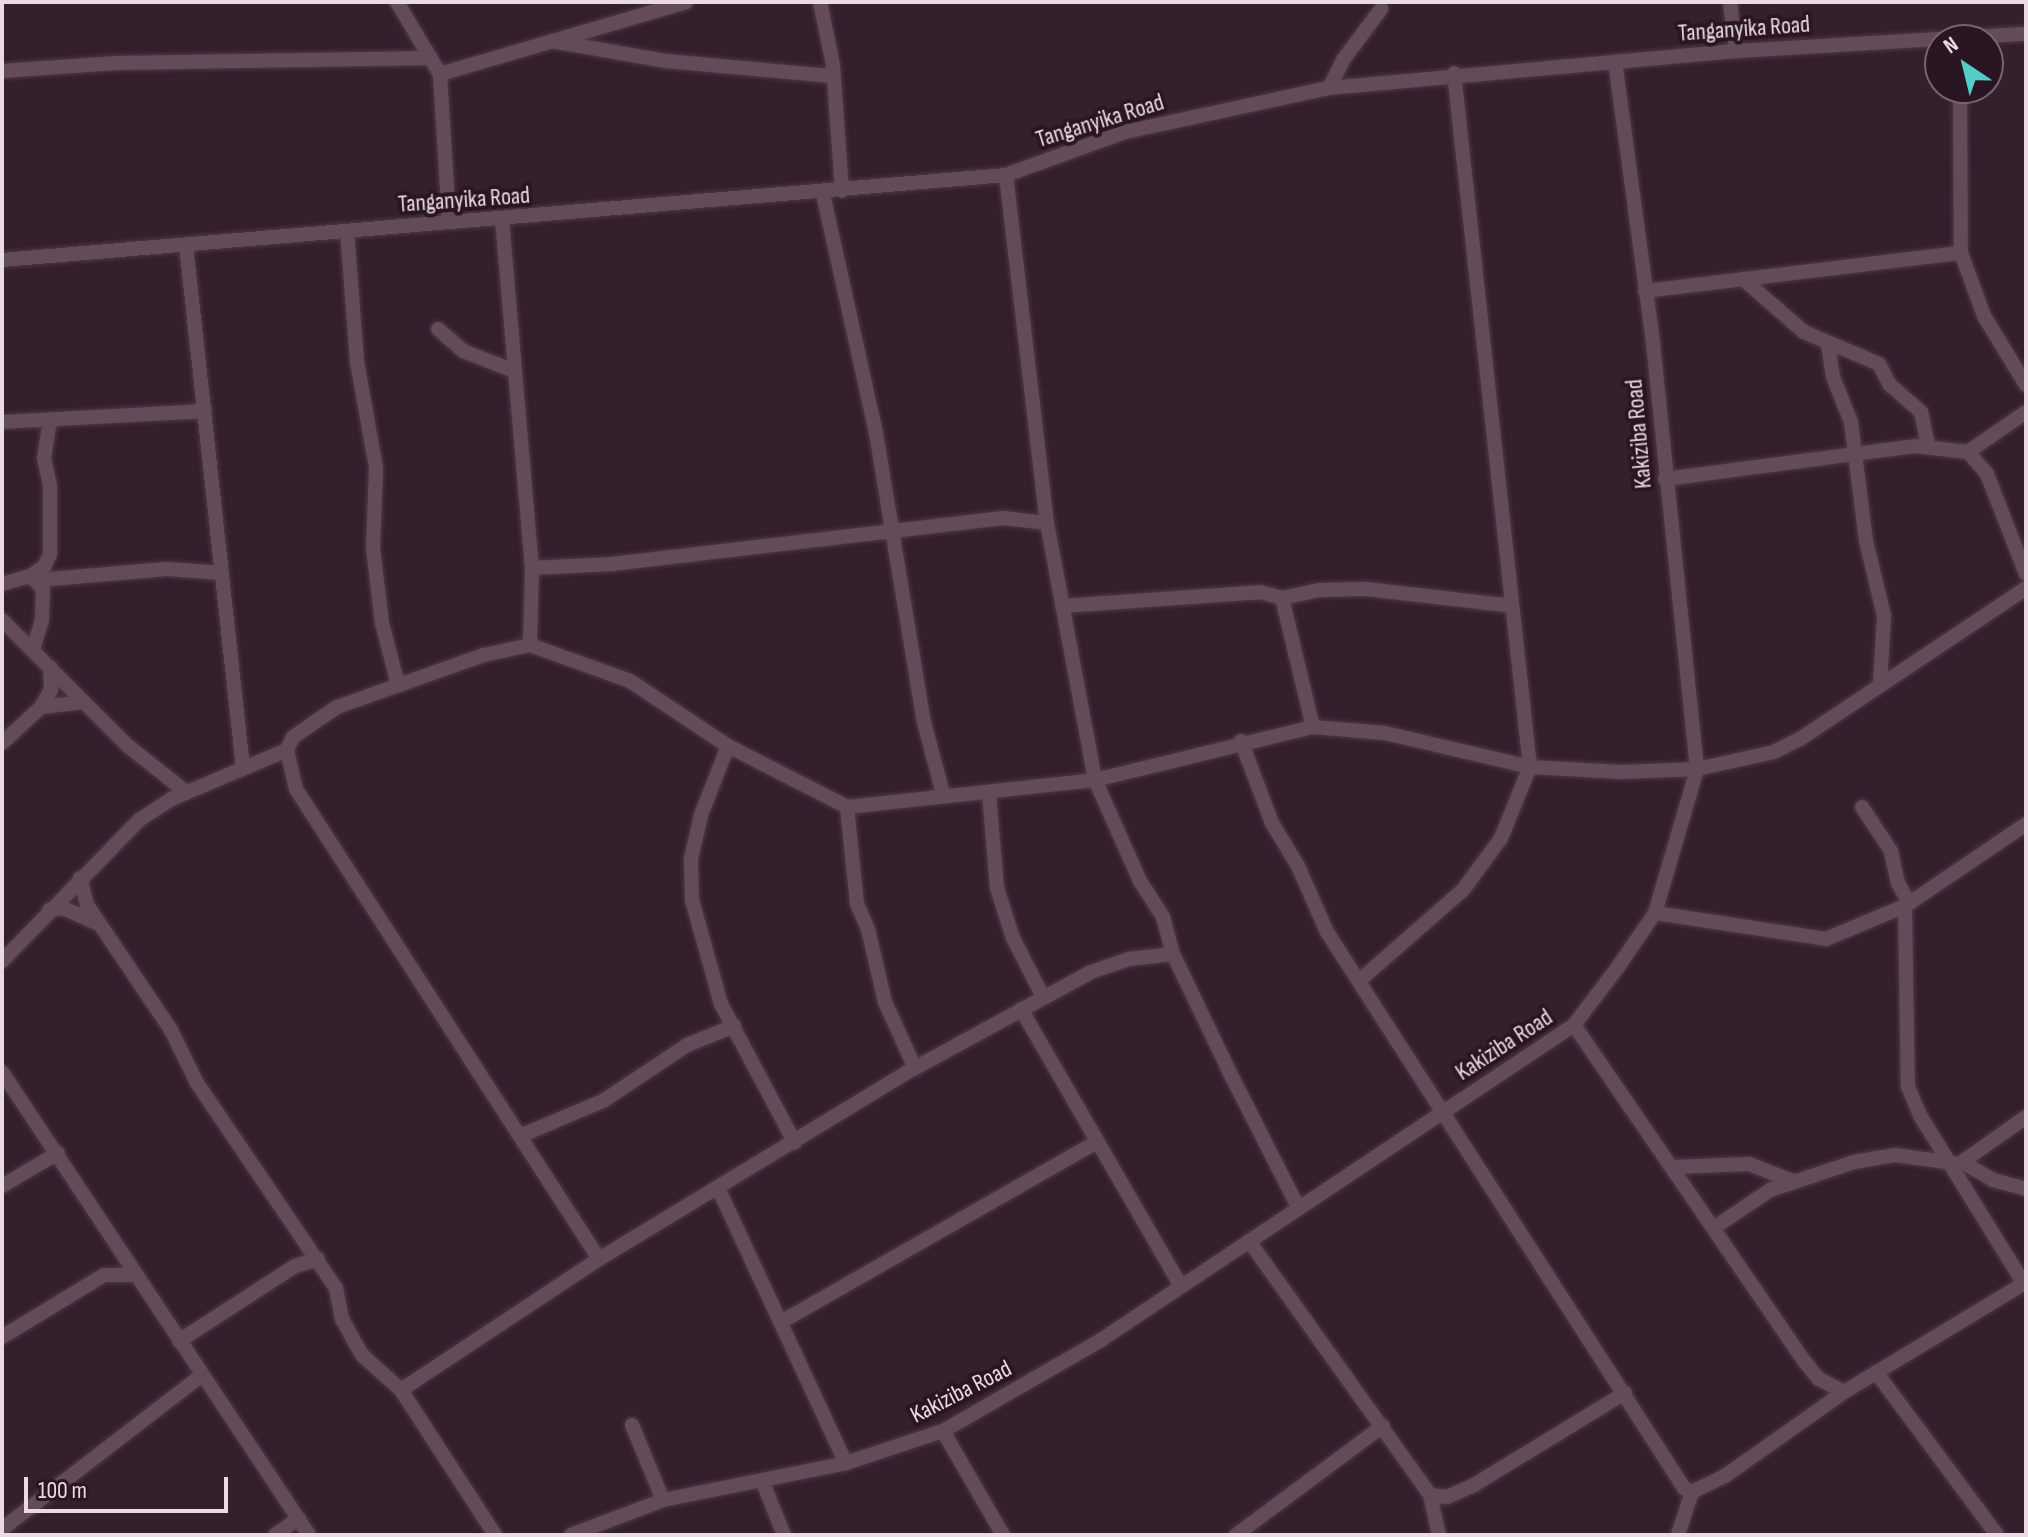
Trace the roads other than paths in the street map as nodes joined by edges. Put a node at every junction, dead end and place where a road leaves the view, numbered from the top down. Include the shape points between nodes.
1 (397, 2) edge
2 (686, 2) edge
3 (820, 2) edge
4 (1730, 2) edge
5 (1381, 8) edge
6 (2026, 34) edge
7 (2004, 36) edge
8 (552, 41) junction
9 (1924, 41) edge
10 (1736, 51) junction
11 (431, 58) junction
12 (1615, 62) junction
13 (2, 71) edge
14 (1454, 73) junction
15 (440, 74) junction
16 (832, 76) junction
17 (1329, 88) junction
18 (1960, 104) edge
19 (1006, 175) junction
20 (842, 191) junction
21 (823, 194) junction
22 (502, 219) junction
23 (449, 222) junction
24 (347, 231) junction
25 (186, 245) junction
26 (1961, 253) junction
27 (2, 260) edge
28 (1743, 279) junction
29 (1645, 291) junction
30 (438, 329) dead end
31 (1828, 345) junction
32 (514, 371) junction
33 (2026, 385) edge
34 (205, 411) junction
35 (2026, 412) edge
36 (50, 419) junction
37 (2, 422) edge
38 (1928, 446) junction
39 (1968, 452) junction
40 (1856, 455) junction
41 (1665, 479) junction
42 (1047, 523) junction
43 (889, 528) junction
44 (532, 568) junction
45 (222, 573) junction
46 (2026, 574) edge
47 (34, 578) junction
48 (2, 584) edge
49 (2026, 588) edge
50 (1282, 598) junction
51 (1062, 606) junction
52 (1512, 606) junction
53 (2, 620) edge
54 (530, 645) junction
55 (33, 649) junction
56 (50, 667) junction
57 (1880, 683) junction
58 (398, 685) junction
59 (84, 702) junction
60 (41, 707) junction
61 (1313, 727) junction
62 (1241, 741) junction
63 (2, 743) edge
64 (728, 746) junction
65 (287, 750) junction
66 (1530, 767) junction
67 (243, 768) junction
68 (1697, 769) junction
69 (1095, 780) junction
70 (186, 792) junction
71 (943, 794) junction
72 (989, 794) junction
73 (847, 807) junction
74 (1862, 807) dead end
75 (2026, 824) edge
76 (80, 878) junction
77 (1907, 905) junction
78 (49, 910) junction
79 (1655, 913) junction
80 (98, 924) junction
81 (1173, 954) junction
82 (2, 961) edge
83 (1359, 981) junction
84 (1043, 997) junction
85 (1021, 1009) junction
86 (1574, 1025) junction
87 (734, 1026) junction
88 (915, 1068) junction
89 (2, 1072) edge
90 (1439, 1114) junction
91 (2026, 1117) edge
92 (522, 1135) junction
93 (795, 1143) junction
94 (1095, 1143) junction
95 (58, 1153) junction
96 (1957, 1164) junction
97 (1672, 1167) junction
98 (1793, 1181) junction
99 (2, 1186) edge
100 (2026, 1189) edge
101 (719, 1190) junction
102 (1297, 1205) junction
103 (1715, 1227) junction
104 (1249, 1241) junction
105 (318, 1259) junction
106 (599, 1259) junction
107 (135, 1275) junction
108 (2025, 1283) edge
109 (1180, 1284) junction
110 (781, 1322) junction
111 (3, 1334) edge
112 (179, 1341) junction
113 (1876, 1372) junction
114 (202, 1375) junction
115 (401, 1390) junction
116 (1844, 1392) junction
117 (1625, 1393) junction
118 (632, 1425) dead end
119 (1383, 1426) junction
120 (943, 1431) junction
121 (846, 1463) junction
122 (762, 1480) junction
123 (1692, 1492) junction
124 (1430, 1495) junction
125 (663, 1500) junction
126 (299, 1518) junction
127 (1985, 1521) junction
128 (2, 1529) edge
129 (275, 1535) edge
130 (309, 1535) edge
131 (495, 1535) edge
132 (571, 1535) edge
133 (784, 1535) edge
134 (1003, 1535) edge
135 (1236, 1535) edge
136 (1439, 1535) edge
137 (1678, 1535) edge
138 (1978, 1535) edge
139 (1997, 1535) edge

1 - 11 street
2 - 8 street
3 - 16 street
4 - 10 street
5 - 17 street
6 - 7 street, Tanganyika Road
8 - 15 street
8 - 16 street via 666,61
9 - 10 street, Tanganyika Road
10 - 12 street, Tanganyika Road
11 - 13 street via 117,63
11 - 15 street
12 - 14 street, Tanganyika Road
12 - 29 street, Kakiziba Road
14 - 17 street, Tanganyika Road
14 - 52 street
15 - 23 street
16 - 20 street
17 - 19 street, Tanganyika Road via 1125,132
18 - 26 street
19 - 20 street, Tanganyika Road
19 - 42 street
20 - 21 street, Tanganyika Road
21 - 22 street, Tanganyika Road
21 - 43 street via 876,433
22 - 23 street, Tanganyika Road
22 - 32 street
23 - 24 street, Tanganyika Road
24 - 25 street, Tanganyika Road
24 - 58 street via 357,362 376,468 373,548 382,623
25 - 27 street, Tanganyika Road
25 - 34 street
26 - 28 street
26 - 33 street via 1984,316
28 - 29 street
28 - 31 street via 1804,332
29 - 41 street, Kakiziba Road
30 - 32 street via 463,351
31 - 38 street via 1879,364 1889,384 1921,412
31 - 40 street via 1833,377 1848,406
32 - 44 street
34 - 36 street
34 - 45 street
35 - 39 street
36 - 37 street
36 - 47 street via 44,458 50,486 50,554
38 - 39 street
38 - 40 street
39 - 46 street via 1987,474
40 - 41 street
40 - 57 street via 1866,541 1884,616
41 - 68 street, Kakiziba Road
42 - 43 street via 1003,518
42 - 51 street
43 - 44 street via 634,562
43 - 71 street via 931,761
44 - 54 street
45 - 47 street via 167,569
45 - 67 street
47 - 48 street
47 - 55 street via 42,620
49 - 57 street
50 - 51 street via 1260,592
50 - 52 street via 1366,589
50 - 61 street
51 - 69 street
52 - 66 street
53 - 55 street
54 - 58 street
54 - 64 street via 630,681
55 - 56 street
56 - 59 street
56 - 60 street via 51,690
57 - 68 street via 1774,752
58 - 65 street via 310,723
59 - 60 street
59 - 70 street via 165,780
60 - 63 street
61 - 62 street
61 - 66 street via 1385,733
62 - 69 street
62 - 83 street via 1272,823 1327,932
64 - 73 street
64 - 87 street via 701,815 692,886 705,961
65 - 67 street
65 - 92 street via 296,789
66 - 68 street
66 - 83 street via 1501,838 1463,890
67 - 70 street
68 - 79 street, Kakiziba Road
69 - 72 street
69 - 81 street via 1140,881 1163,917
70 - 76 street via 139,820
71 - 72 street
71 - 73 street
72 - 84 street via 997,888 1013,938
73 - 88 street via 857,904 885,1002
74 - 77 street via 1891,851
75 - 77 street
76 - 78 street
76 - 80 street
77 - 79 street via 1819,940
77 - 96 street via 1908,1087 1921,1117
78 - 80 street via 63,908
78 - 82 street
79 - 86 street, Kakiziba Road
80 - 105 street via 171,1030 197,1083
81 - 84 street via 1129,959
81 - 102 street
83 - 90 street
84 - 85 street
85 - 88 street
85 - 94 street
86 - 90 street, Kakiziba Road
86 - 97 street
87 - 92 street via 687,1045 603,1101
87 - 93 street
88 - 93 street
89 - 95 street
90 - 102 street, Kakiziba Road
90 - 117 street
91 - 96 street
92 - 106 street
93 - 101 street
94 - 109 street
94 - 110 street
95 - 99 street
95 - 107 street
96 - 98 street via 1878,1156
96 - 100 street
96 - 108 street
97 - 98 street via 1749,1164
97 - 103 street
98 - 103 street via 1753,1198
101 - 106 street
101 - 110 street
102 - 104 street, Kakiziba Road
103 - 116 street via 1805,1362 1819,1379
104 - 109 street, Kakiziba Road
104 - 119 street
105 - 112 street via 295,1266
105 - 115 street via 336,1288 342,1319 362,1355
106 - 115 street
107 - 111 street via 104,1275
107 - 112 street
108 - 113 street
109 - 120 street, Kakiziba Road via 1101,1340
110 - 121 street
112 - 114 street
113 - 116 street
113 - 127 street
114 - 126 street
114 - 128 street
115 - 131 street
116 - 123 street via 1725,1476
117 - 123 street via 1678,1481
117 - 124 street via 1474,1485 1447,1497
118 - 125 street
119 - 124 street
119 - 135 street
120 - 121 street, Kakiziba Road
120 - 134 street
121 - 122 street, Kakiziba Road
122 - 125 street, Kakiziba Road
122 - 133 street
123 - 137 street
124 - 136 street
125 - 132 street, Kakiziba Road
126 - 129 street
126 - 130 street
127 - 138 street
127 - 139 street

